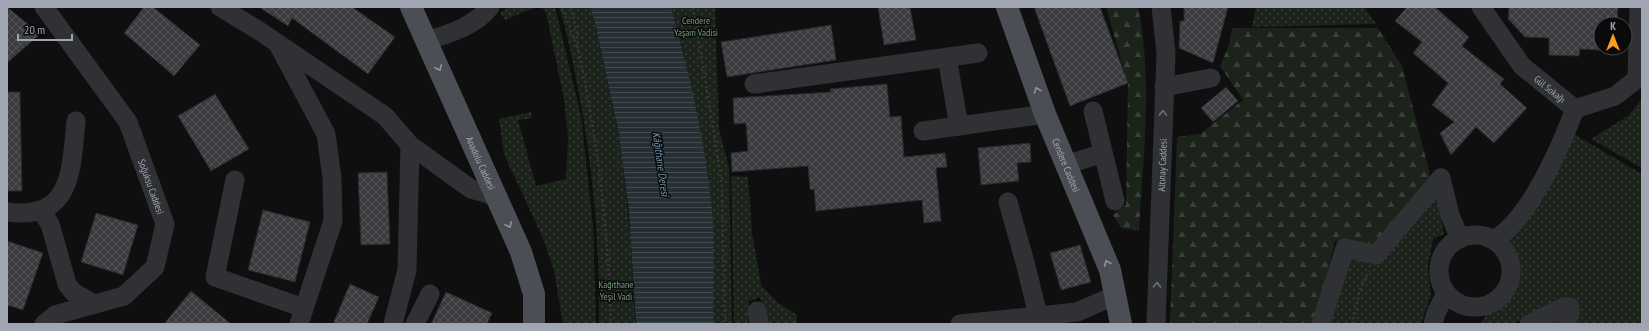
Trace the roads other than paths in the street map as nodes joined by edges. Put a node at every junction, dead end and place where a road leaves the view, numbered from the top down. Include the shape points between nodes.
1 (44, 7) edge
2 (220, 7) edge
3 (410, 7) edge
4 (490, 7) edge
5 (1008, 7) edge
6 (1161, 7) edge
7 (1639, 7) edge
8 (1484, 9) edge
9 (426, 41) junction
10 (277, 43) junction
11 (978, 53) dead end
12 (947, 57) junction
13 (1640, 77) edge
14 (1211, 78) dead end
15 (754, 84) dead end
16 (1164, 87) junction
17 (1575, 109) junction
18 (1093, 111) dead end
19 (1045, 114) junction
20 (76, 121) dead end
21 (959, 126) junction
22 (923, 131) dead end
23 (410, 145) junction
24 (1103, 153) junction
25 (1066, 165) junction
26 (236, 180) dead end
27 (496, 196) junction
28 (1115, 201) dead end
29 (1008, 202) dead end
30 (41, 210) junction
31 (7, 212) edge
32 (1460, 239) junction
33 (1494, 240) junction
34 (1446, 293) junction
35 (430, 294) dead end
36 (534, 294) junction
37 (94, 304) junction
38 (1119, 314) edge
39 (302, 316) edge
40 (1039, 320) edge
41 (1436, 320) edge
42 (44, 324) edge
43 (393, 324) edge
44 (415, 324) edge
45 (534, 324) edge
46 (546, 324) edge
47 (960, 324) edge
48 (1156, 324) edge
49 (1321, 324) edge
50 (1529, 324) edge
51 (1564, 324) edge

1 - 37 street, Soğuksu Caddesi via 128,122 165,224 155,267 124,296
2 - 10 street
3 - 9 main road, Anadolu Caddesi
4 - 9 street via 482,18 447,35
19 -> 5 main road, Cendere Caddesi
6 - 16 street, Altınay Caddesi via 1166,53
7 - 13 street
8 - 17 street, Gül Sokağı via 1522,66
9 -> 27 main road, Anadolu Caddesi
10 - 23 street via 385,116
10 - 39 street via 326,134 332,178 333,221
11 - 12 street
12 - 15 street
12 - 21 street
13 - 17 street, Gül Sokağı via 1615,96
14 - 16 street
48 -> 16 street, Altınay Caddesi
17 - 33 street via 1564,139 1530,202 1505,233
18 - 24 street
19 - 21 street
19 - 25 main road, Cendere Caddesi
20 - 30 street via 67,184 57,202
21 - 22 street
23 - 27 street via 471,189
23 - 43 street via 407,270
24 - 25 street
24 - 28 street
38 -> 25 main road, Cendere Caddesi via 1110,270
26 - 39 street via 215,277
27 -> 36 main road, Anadolu Caddesi via 521,252
29 - 40 street
30 - 31 street via 15,214
30 - 37 street via 50,224 67,284 73,292
32 - 33 street via 1471,235
32 - 34 street via 1451,244 1440,263 1440,278
32 - 49 street via 1450,215 1441,178 1376,255 1345,248
33 - 34 street via 1503,247 1512,268 1511,280 1498,299 1488,305 1465,306
34 - 41 street
35 - 44 street
36 - 45 main road, Anadolu Caddesi
36 - 46 main road
37 - 42 street, Soğuksu Caddesi via 55,315
38 - 40 street via 1077,312
40 - 47 street
50 - 51 street via 1564,307 1570,307 1570,314

